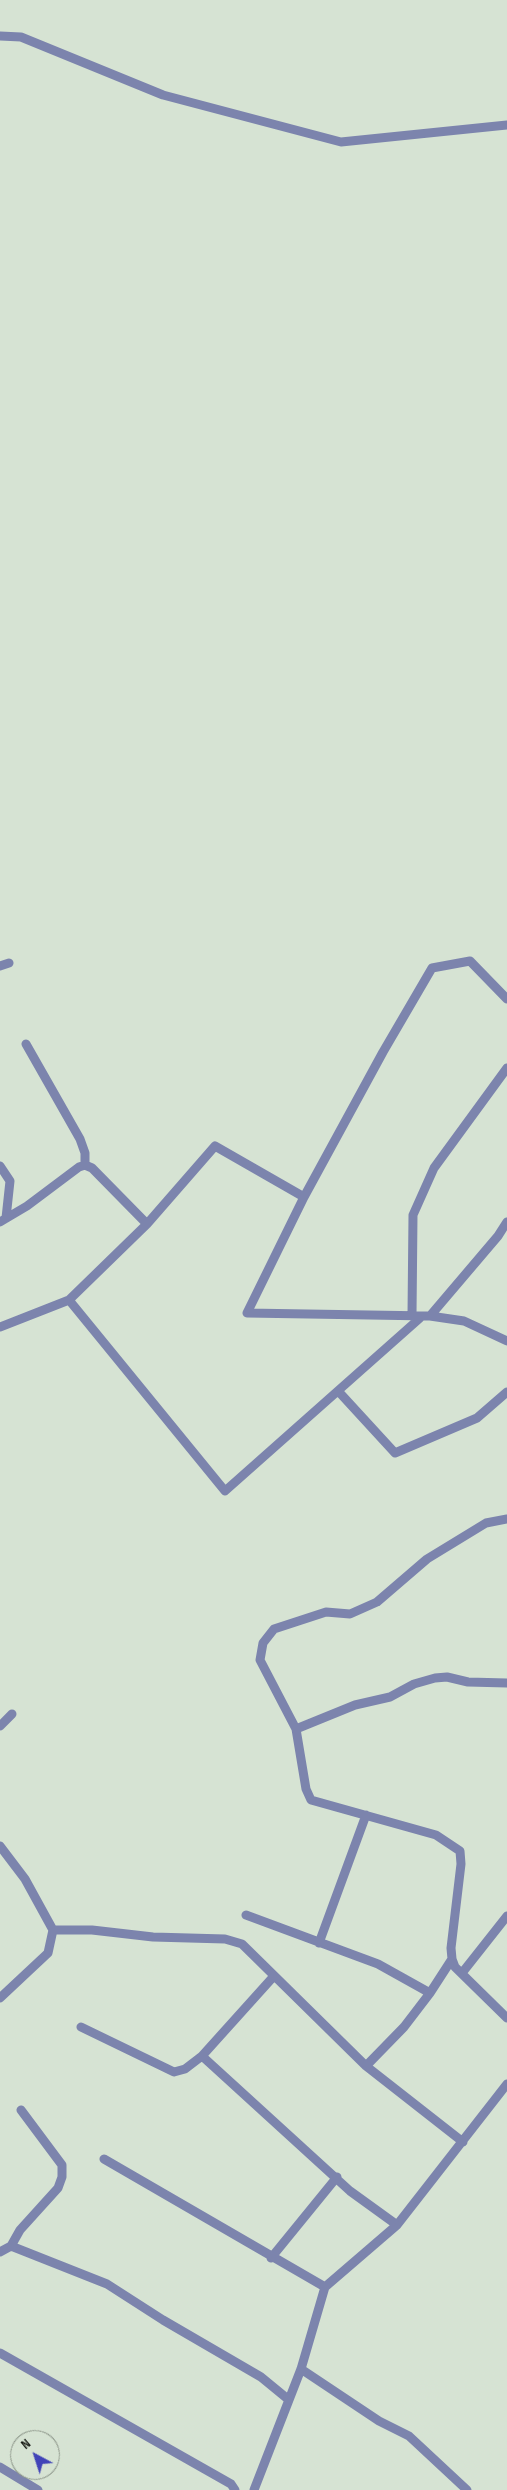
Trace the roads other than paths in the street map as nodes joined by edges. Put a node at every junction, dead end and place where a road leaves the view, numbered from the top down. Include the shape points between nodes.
1 (0, 36) edge
2 (507, 125) edge
3 (10, 963) dead end
4 (0, 966) edge
5 (507, 998) edge
6 (26, 1044) dead end
7 (507, 1068) edge
8 (85, 1165) junction
9 (0, 1166) edge
10 (304, 1196) junction
11 (3, 1220) edge
12 (507, 1222) edge
13 (147, 1224) junction
14 (69, 1300) junction
15 (416, 1316) junction
16 (430, 1316) junction
17 (0, 1327) edge
18 (507, 1341) edge
19 (339, 1392) junction
20 (507, 1392) edge
21 (507, 1519) edge
22 (507, 1682) edge
23 (12, 1714) dead end
24 (0, 1726) edge
25 (296, 1729) junction
26 (366, 1815) junction
27 (0, 1846) edge
28 (246, 1915) dead end
29 (507, 1916) edge
30 (53, 1930) junction
31 (319, 1943) junction
32 (452, 1959) junction
33 (462, 1974) junction
34 (274, 1976) junction
35 (430, 1994) junction
36 (0, 1998) edge
37 (507, 2018) edge
38 (81, 2026) dead end
39 (202, 2056) junction
40 (366, 2066) junction
41 (506, 2085) edge
42 (21, 2110) dead end
43 (463, 2142) junction
44 (104, 2159) dead end
45 (337, 2177) junction
46 (397, 2225) junction
47 (11, 2246) junction
48 (0, 2252) edge
49 (271, 2258) junction
50 (325, 2287) junction
51 (0, 2353) edge
52 (301, 2369) junction
53 (289, 2400) junction
54 (0, 2468) edge
55 (38, 2490) edge
56 (235, 2490) edge
57 (254, 2490) edge
58 (468, 2490) edge

1 - 2 street via 21,38 163,95 341,142
3 - 4 street
5 - 10 street via 470,961 432,968
6 - 8 street via 80,1138
7 - 15 street via 434,1168 413,1216
8 - 11 street
8 - 13 street via 92,1168
9 - 11 street via 10,1181
10 - 13 street via 215,1146
10 - 15 street via 247,1313
12 - 16 street
13 - 14 street
14 - 17 street
14 - 19 street via 225,1491
15 - 16 street
15 - 19 street
16 - 18 street via 464,1321
19 - 20 street via 395,1452 477,1418
21 - 25 street via 486,1523 427,1559 377,1602 350,1614 326,1612 274,1630 263,1643 260,1660
22 - 25 street via 435,1678
23 - 24 street
25 - 26 street via 306,1789 311,1800
26 - 31 street
26 - 32 street via 436,1834 460,1851
27 - 30 street via 25,1879
28 - 31 street
29 - 33 street
30 - 34 street via 225,1940 242,1944
30 - 36 street via 48,1953
31 - 35 street via 378,1964
32 - 33 street
32 - 35 street
33 - 37 street
34 - 39 street
34 - 40 street
35 - 40 street
38 - 39 street via 174,2072 185,2069
39 - 45 street
40 - 43 street
41 - 43 street
42 - 47 street via 62,2165 62,2177 58,2188 20,2230
43 - 46 street
44 - 49 street
45 - 46 street via 350,2191
45 - 49 street
46 - 50 street
47 - 48 street
47 - 53 street via 107,2284 260,2377
49 - 50 street
50 - 52 street
51 - 56 street via 197,2464 231,2484
52 - 53 street
52 - 58 street via 379,2421 409,2436
53 - 57 street
54 - 55 street

